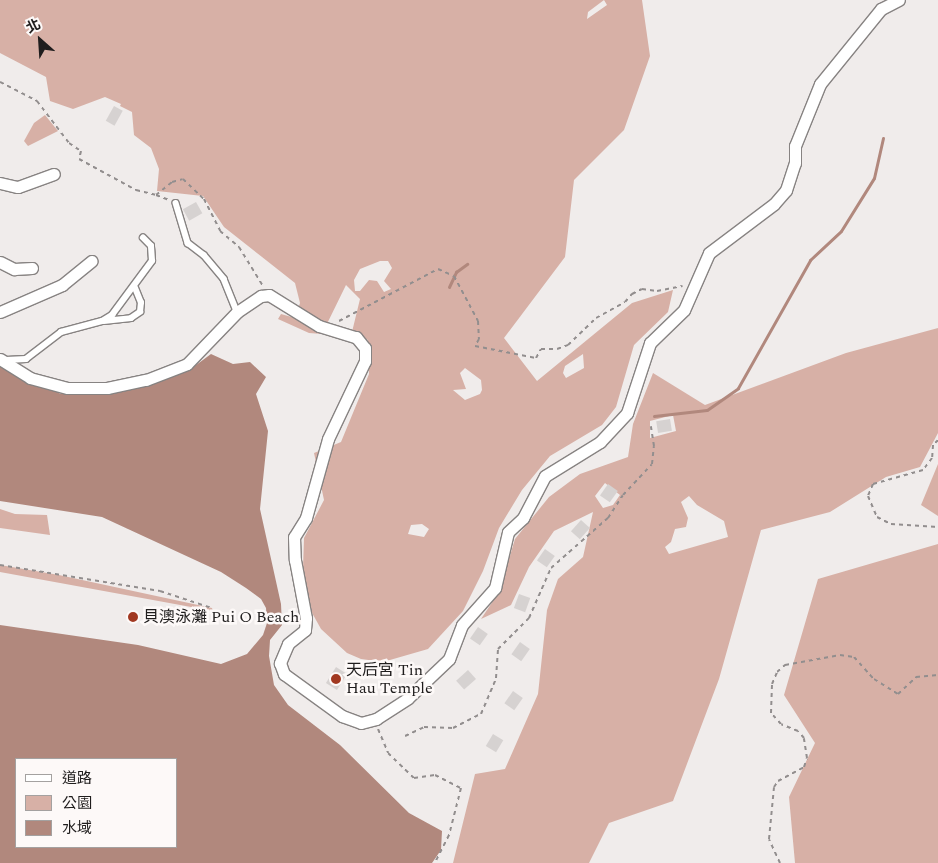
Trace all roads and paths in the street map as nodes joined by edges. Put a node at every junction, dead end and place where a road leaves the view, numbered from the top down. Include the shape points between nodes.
1 (899, 0) edge
2 (0, 82) edge
3 (54, 174) dead end
4 (0, 183) edge
5 (156, 195) junction
6 (176, 203) joint
7 (143, 238) dead end
8 (92, 261) dead end
9 (0, 262) edge
10 (32, 268) dead end
11 (698, 274) junction
12 (135, 288) junction
13 (269, 295) junction
14 (0, 312) edge
15 (237, 312) junction
16 (102, 321) junction
17 (330, 329) junction
18 (1, 360) edge
19 (651, 426) dead end
20 (938, 440) edge
21 (938, 527) edge
22 (0, 565) edge
23 (212, 608) dead end
24 (938, 675) edge
25 (376, 719) junction
26 (405, 736) dead end
27 (435, 863) edge
28 (780, 863) edge

1 - 11 street via 881,9 820,84 798,138 795,163 786,190 774,204 709,253
2 - 5 path via 37,101 69,143 81,151 79,159 136,190
3 - 4 street via 18,187
5 - 6 path
5 - 13 path via 172,182 183,179 204,199 220,230 239,247
6 - 15 lane via 188,243 204,255 224,279
7 - 12 lane via 151,246 152,261
8 - 14 street via 62,285
9 - 10 street via 14,269
11 - 17 path via 678,289 642,289 632,294 625,302 596,318 568,345 541,349 536,358 476,346 480,340 478,321 454,276 438,269 359,313 332,323
11 - 25 street via 684,310 650,343 627,413 590,450 551,469 544,476 523,518 508,532 495,588 462,625 449,659 420,688
12 - 16 lane via 122,305
12 - 16 lane via 141,303 136,315 126,320
13 - 15 street via 261,296
13 - 17 street via 304,318
15 - 18 street via 187,364 146,380 107,388 68,388 30,378
16 - 18 lane via 61,332 26,359
17 - 25 street via 356,337 365,348 365,361 328,439 306,518 294,537 305,630 288,644 280,663 284,674 342,716 361,723
19 - 26 path via 652,464 623,495 608,518 552,568 530,618 498,649 496,678 481,714 453,728 424,726
20 - 21 path via 933,445 932,458 923,470 873,484 868,496 877,517 891,524
22 - 23 path via 160,591
24 - 28 path via 916,677 898,694 874,679 854,657 840,655 785,665 777,672 772,684 771,713 781,724 798,731 804,738 807,758 804,767 778,781 774,788 769,839
25 - 27 path via 388,753 414,778 435,775 461,788 449,835

